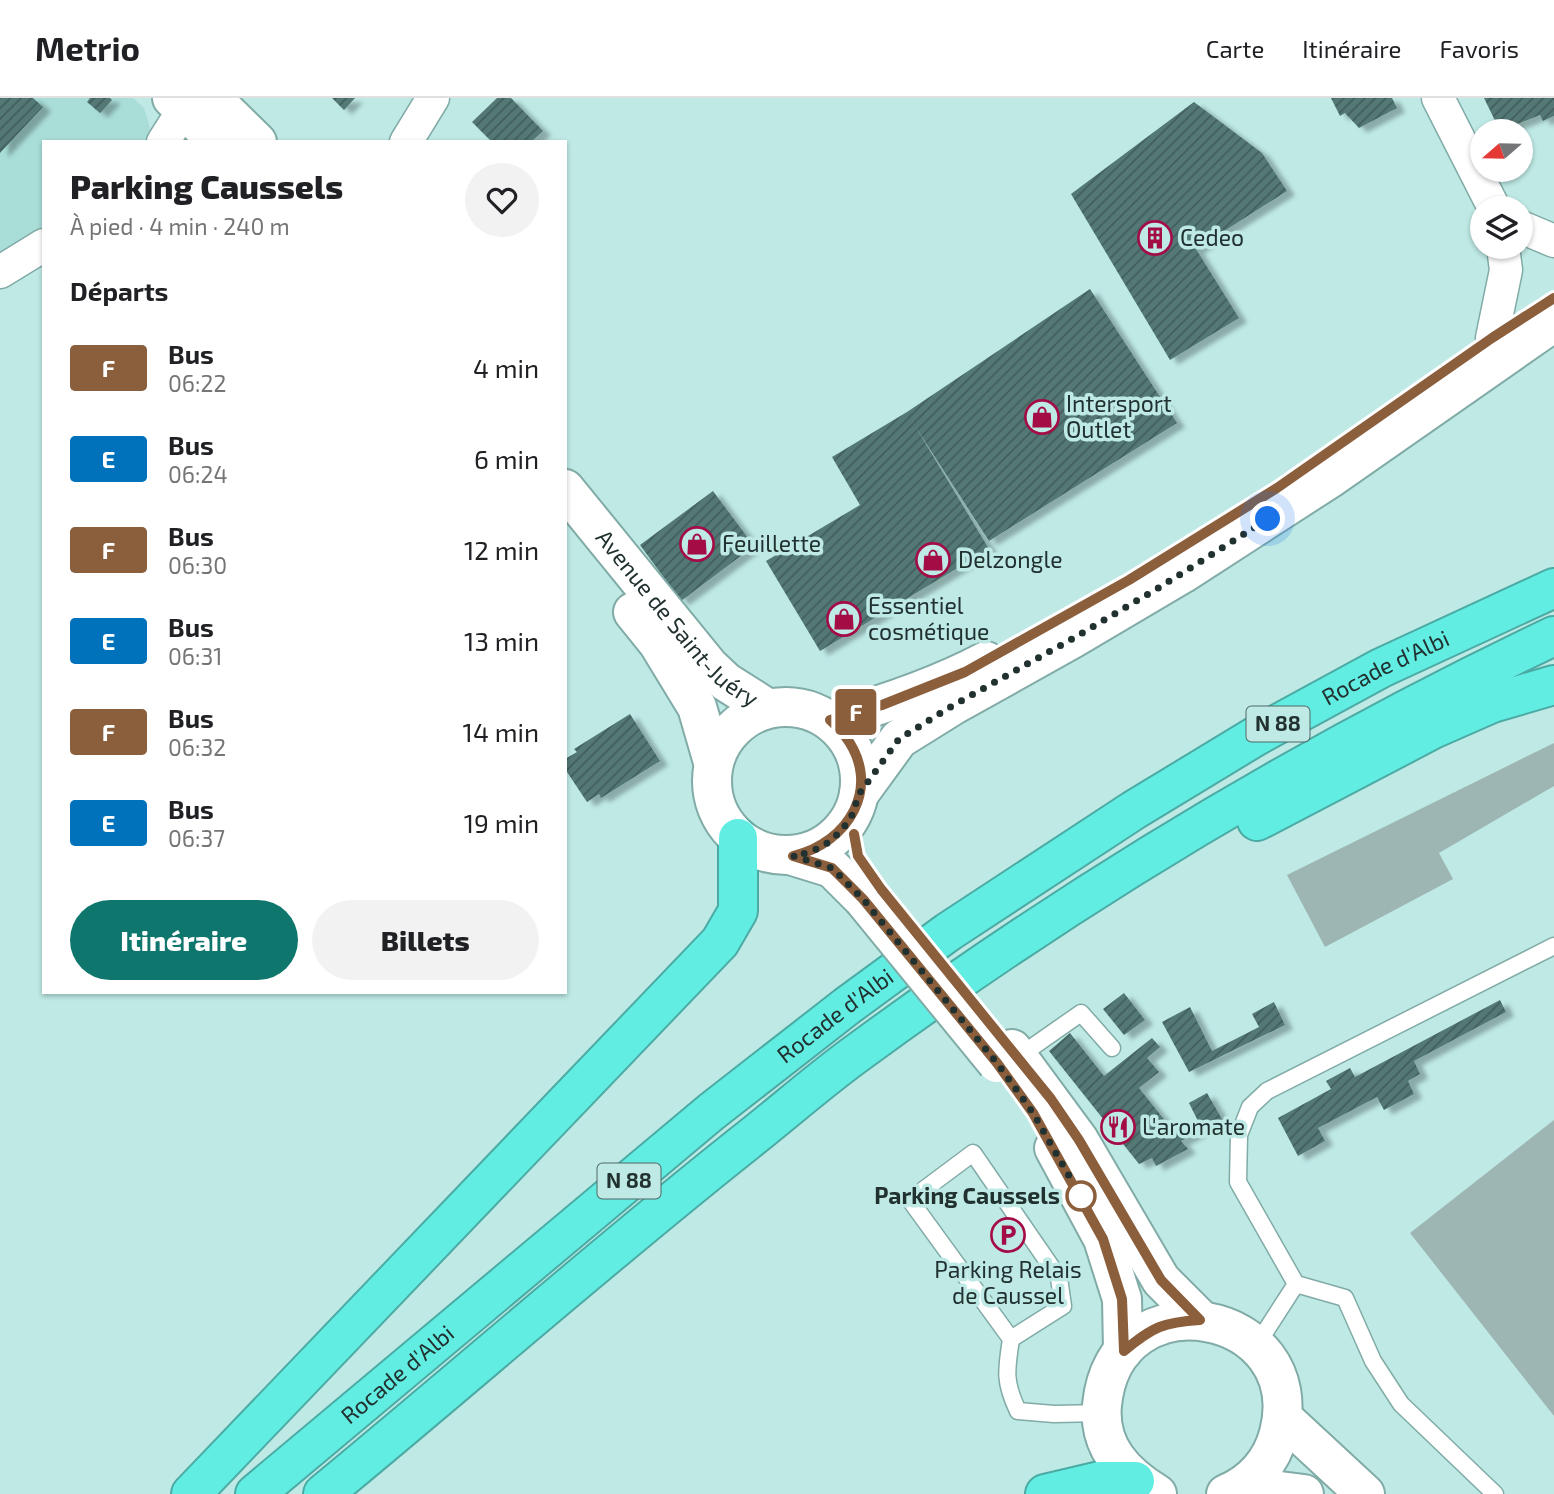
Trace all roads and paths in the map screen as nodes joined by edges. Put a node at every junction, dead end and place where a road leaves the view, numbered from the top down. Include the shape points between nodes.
1 (433, 98) edge
2 (1438, 98) edge
3 (189, 102) edge
4 (164, 140) edge
5 (217, 140) edge
6 (254, 140) edge
7 (406, 140) edge
8 (1488, 196) edge
9 (1533, 232) edge
10 (1554, 241) edge
11 (42, 246) edge
12 (1505, 259) edge
13 (0, 272) edge
14 (1554, 298) edge
15 (1554, 322) edge
16 (1492, 338) junction
17 (567, 491) edge
18 (567, 530) edge
19 (1554, 588) edge
20 (1554, 636) edge
21 (1554, 685) edge
22 (767, 708) junction
23 (830, 720) junction
24 (713, 762) junction
25 (855, 806) junction
26 (738, 838) junction
27 (1152, 852) junction
28 (793, 856) junction
29 (872, 894) junction
30 (1554, 946) edge
31 (1112, 1048) dead end
32 (1009, 1056) junction
33 (1296, 1284) junction
34 (1200, 1320) junction
35 (1011, 1339) junction
36 (1256, 1346) junction
37 (1124, 1351) junction
38 (1102, 1413) junction
39 (1283, 1418) junction
40 (1146, 1487) edge
41 (191, 1494) edge
42 (255, 1494) edge
43 (323, 1494) edge
44 (1045, 1494) edge
45 (1226, 1494) edge
46 (1249, 1494) edge
47 (1304, 1494) edge
48 (1365, 1494) edge
49 (1495, 1494) edge

1 - 7 street
2 - 8 street
3 - 4 street
3 - 5 main road
3 - 6 main road
9 - 10 street
11 - 13 street
12 - 16 street
14 - 16 main road
15 - 25 main road via 1332,477 1182,574 899,739
16 - 23 main road via 1277,488 1129,580 965,672
17 - 22 main road, Avenue de Saint-Juéry via 709,666
18 - 24 main road, Avenue de Saint-Juéry via 658,643 698,707
19 - 42 highway, Rocade d'Albi / N 88 via 1381,668 1256,736 948,932 711,1112
20 - 27 highway, Rocade d'Albi / N 88 via 1333,748
21 - 27 highway via 1492,703 1436,728 1215,843
22 - 23 main road via 811,710
22 - 24 main road via 743,719 725,738
23 - 25 main road via 855,753 860,773
24 - 26 main road via 715,804
25 - 28 main road via 840,832 826,844
25 - 29 main road via 858,856
26 - 28 main road via 755,849
26 - 41 highway via 738,911 720,942
27 - 43 highway, Rocade d'Albi / N 88 via 858,1052 658,1212
28 - 29 main road via 832,868
29 - 32 main road
30 - 33 lane via 1267,1091 1250,1107 1239,1135 1238,1182
31 - 32 lane via 1081,1013
32 - 34 main road via 1079,1140 1161,1280
32 - 37 main road via 1033,1113 1103,1239 1122,1299
33 - 36 lane
33 - 49 lane via 1345,1298 1373,1361 1401,1404
34 - 36 main road via 1231,1328
34 - 37 main road via 1172,1321 1145,1332
35 - 35 lane via 1063,1306 1059,1278 973,1153 910,1200
35 - 38 lane via 1007,1388 1018,1411
36 - 39 main road via 1272,1367 1282,1392
37 - 38 main road via 1111,1369
38 - 40 main road via 1117,1462
39 - 45 main road via 1276,1446 1261,1471
39 - 48 main road
40 - 44 highway via 1100,1481
46 - 47 main road via 1272,1490

